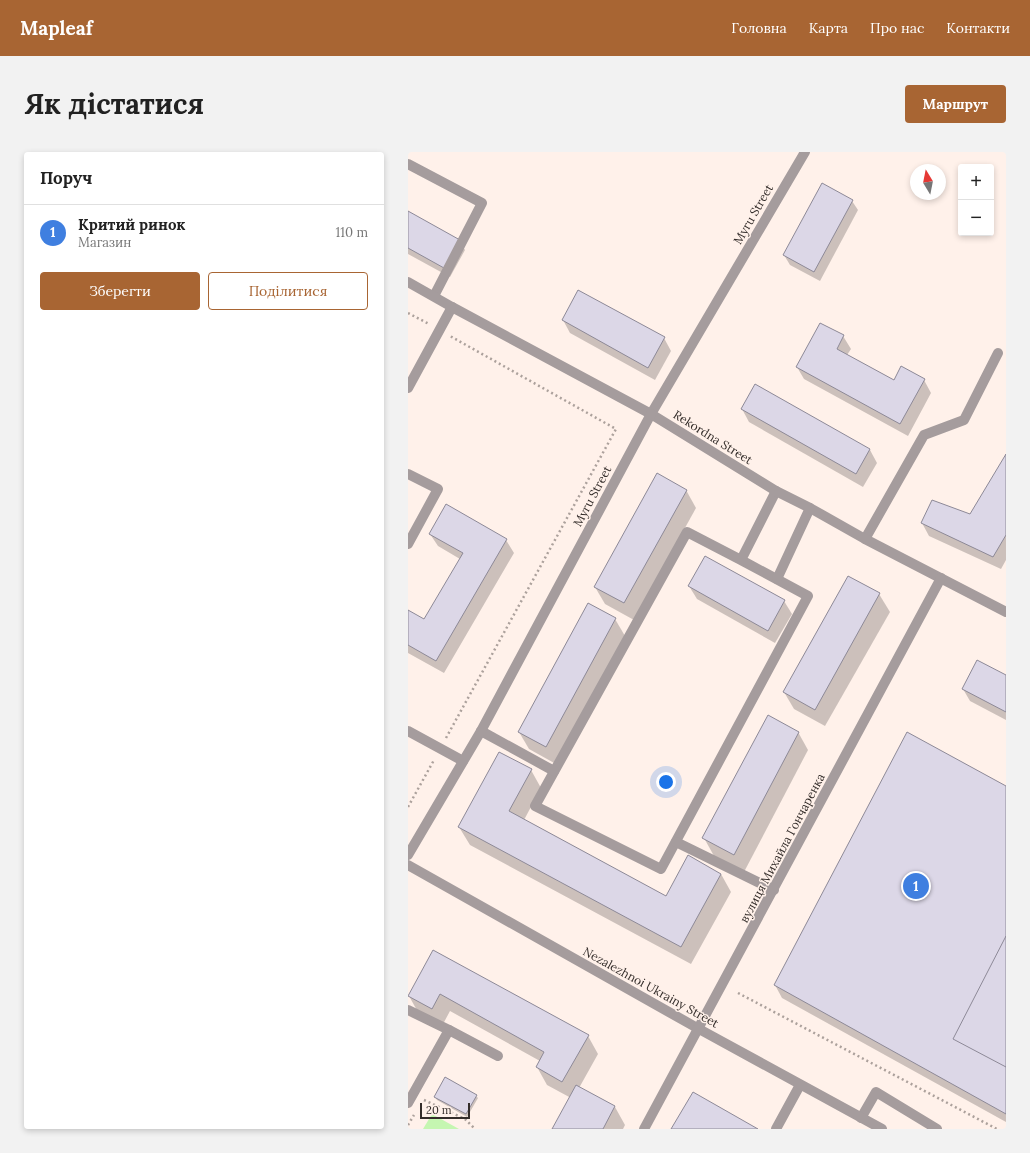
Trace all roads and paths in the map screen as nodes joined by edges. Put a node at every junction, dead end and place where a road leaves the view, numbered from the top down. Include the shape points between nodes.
1 (805, 152) edge
2 (408, 164) edge
3 (408, 282) edge
4 (434, 296) junction
5 (452, 307) junction
6 (408, 313) edge
7 (439, 330) junction
8 (998, 353) dead end
9 (408, 388) edge
10 (651, 414) junction
11 (408, 474) edge
12 (776, 491) junction
13 (810, 508) junction
14 (865, 539) junction
15 (408, 544) edge
16 (741, 560) junction
17 (941, 578) junction
18 (777, 579) junction
19 (1006, 612) edge
20 (408, 730) edge
21 (481, 731) junction
22 (440, 748) junction
23 (463, 761) junction
24 (554, 771) junction
25 (408, 807) edge
26 (676, 842) junction
27 (408, 856) edge
28 (408, 865) edge
29 (774, 890) junction
30 (738, 993) dead end
31 (408, 1010) edge
32 (699, 1029) junction
33 (449, 1030) junction
34 (498, 1056) dead end
35 (800, 1085) junction
36 (410, 1099) edge
37 (861, 1118) junction
38 (475, 1129) edge
39 (644, 1129) edge
40 (776, 1129) edge
41 (882, 1129) edge
42 (937, 1129) edge
43 (997, 1129) edge

1 - 10 street, Myru Street
2 - 4 street via 482,204
3 - 4 street, Rekordna Street
4 - 5 street, Rekordna Street
5 - 7 street
5 - 10 street, Rekordna Street
6 - 7 path
7 - 9 street
7 - 22 path via 616,429
8 - 14 street via 964,420 924,435
10 - 12 street, Rekordna Street
10 - 21 street, Myru Street
11 - 15 street via 438,489
12 - 13 street, Rekordna Street
12 - 16 street
13 - 14 street, Rekordna Street
13 - 18 street
14 - 17 street, Rekordna Street
16 - 18 street
16 - 24 street via 687,532
17 - 19 street, Rekordna Street
17 - 29 street, вулиця Михайла Гончаренка
18 - 26 street via 808,596
20 - 22 street
21 - 23 street, Myru Street
21 - 24 street
22 - 23 street
22 - 25 path
23 - 27 street, Myru Street
24 - 26 street via 535,806 661,870
26 - 29 street
28 - 32 street, Nezalezhnoi Ukrainy Street
29 - 32 street, вулиця Михайла Гончаренка
30 - 43 path
31 - 33 street
32 - 35 street, Nezalezhnoi Ukrainy Street
32 - 39 street, вулиця Михайла Гончаренка
33 - 34 street
33 - 36 street
35 - 37 street, Nezalezhnoi Ukrainy Street
35 - 40 street
36 - 38 path via 466,1119
37 - 41 street, Nezalezhnoi Ukrainy Street
37 - 42 street via 876,1092

